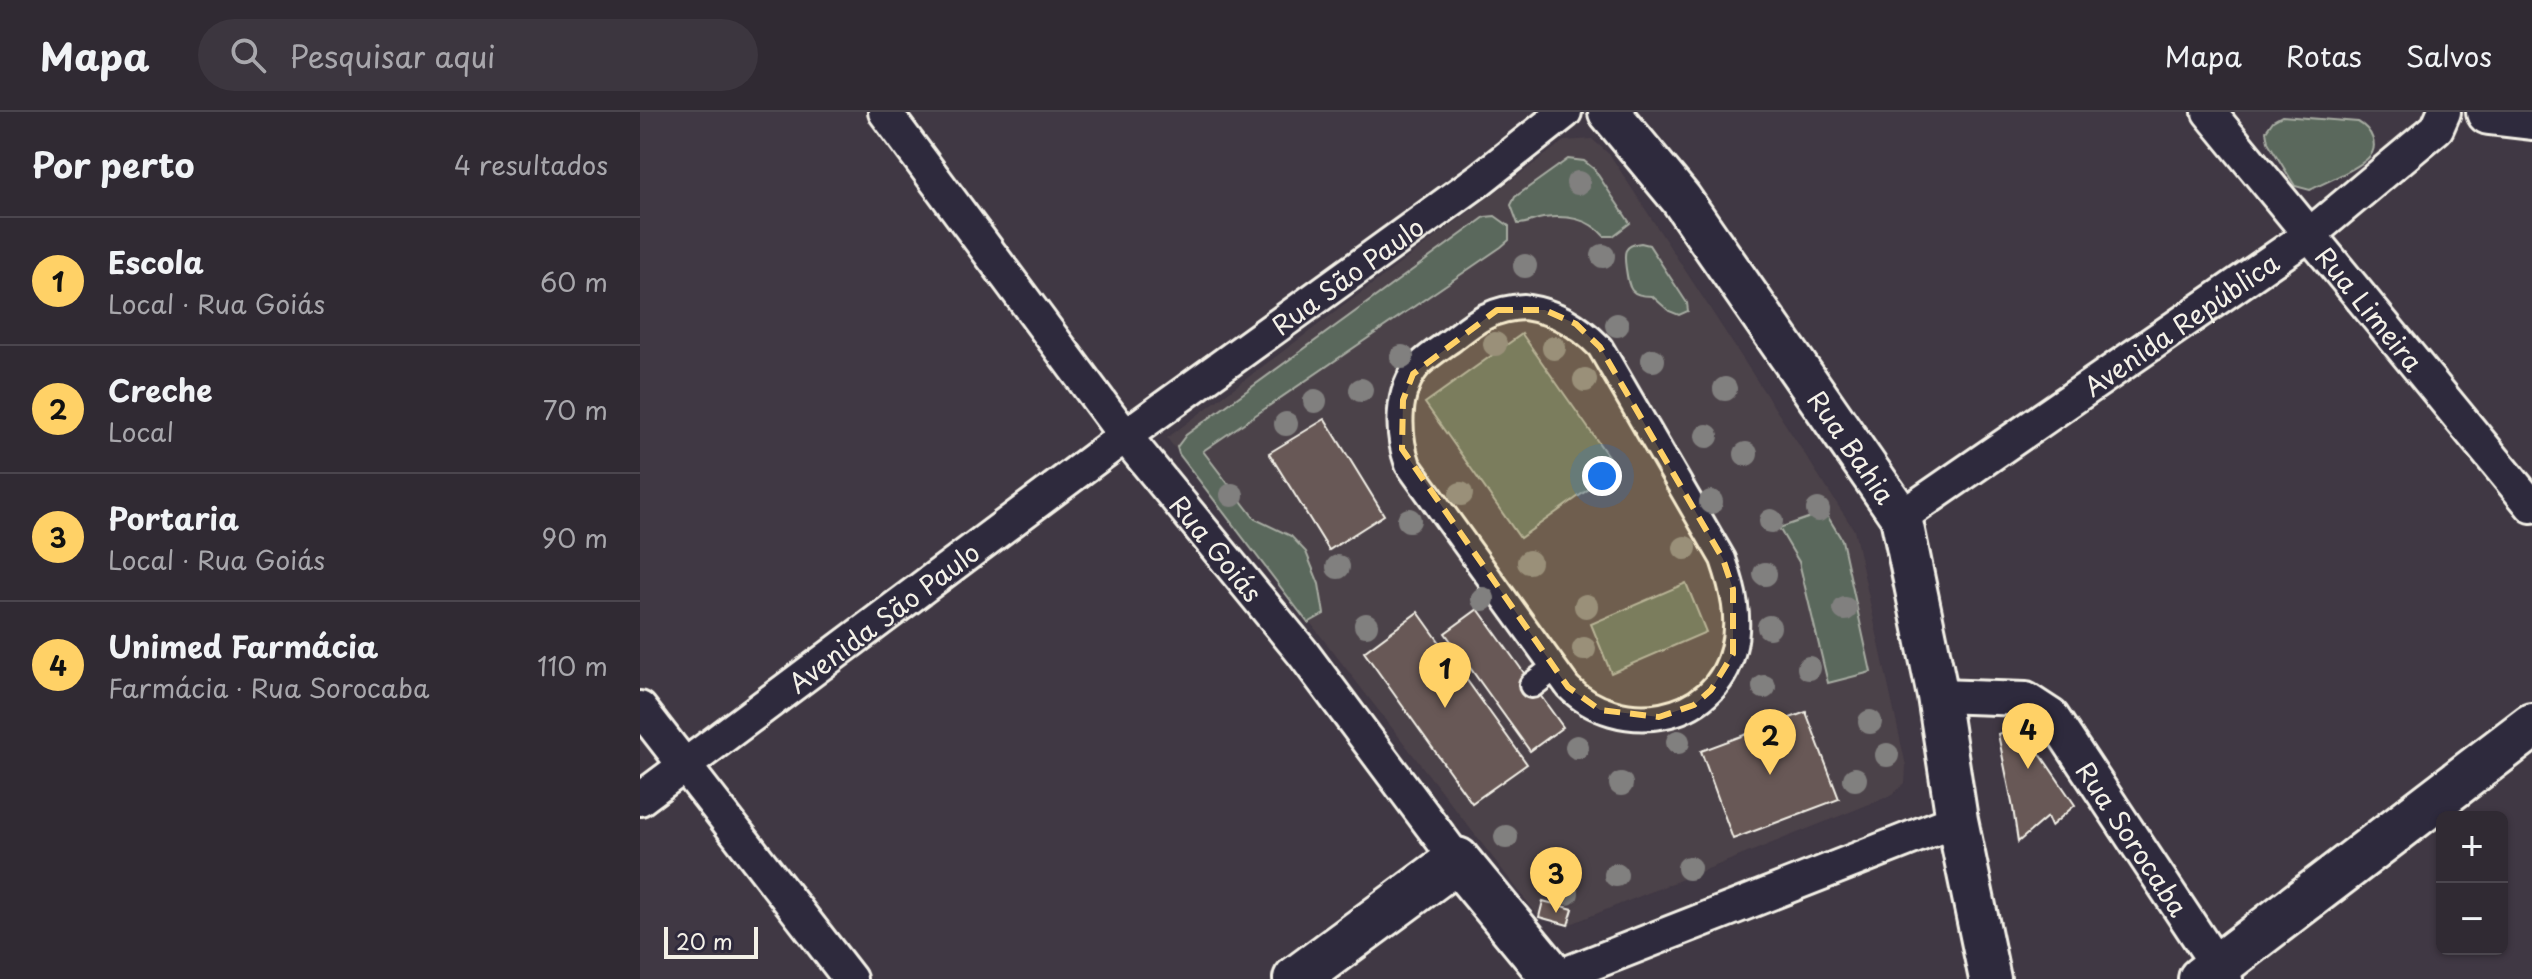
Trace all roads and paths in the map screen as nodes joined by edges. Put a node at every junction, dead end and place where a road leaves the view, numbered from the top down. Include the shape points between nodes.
1 (885, 112) edge
2 (1565, 112) edge
3 (1609, 112) edge
4 (2209, 112) edge
5 (2444, 112) edge
6 (2489, 112) edge
7 (2532, 117) edge
8 (2309, 235) junction
9 (1125, 436) junction
10 (2532, 506) edge
11 (1901, 517) junction
12 (1554, 668) junction
13 (1532, 685) dead end
14 (1938, 696) junction
15 (640, 708) edge
16 (2532, 726) edge
17 (683, 766) junction
18 (640, 799) edge
19 (1957, 820) junction
20 (1457, 860) junction
21 (2215, 974) edge
22 (850, 979) edge
23 (1296, 979) edge
24 (1554, 979) edge
25 (1990, 979) edge

1 - 9 street, Rua Goiás
2 - 9 street, Rua São Paulo
3 - 11 street, Rua Bahia via 1681,199
4 - 8 street, Rua Limeira
5 - 8 street, Avenida República via 2437,128
6 - 7 main road
8 - 10 street, Rua Limeira
8 - 11 street, Avenida República
9 - 17 street, Avenida São Paulo
9 - 20 street, Rua Goiás via 1302,652
11 - 14 street, Rua Bahia
12 - 12 street via 1577,697 1600,710 1638,719 1694,705 1711,690 1733,654 1733,589 1723,559 1600,347 1562,317 1510,308 1483,315 1420,365 1403,400 1402,449 1408,465
12 - 13 street
14 - 19 street, Rua Bahia
14 - 21 street, Rua Sorocaba via 2026,699 2052,716
15 - 17 street
16 - 21 main road
17 - 18 street, Avenida São Paulo
17 - 22 street
19 - 24 street
19 - 25 street, Rua Bahia
20 - 23 main road
20 - 24 main road, Rua Goiás

